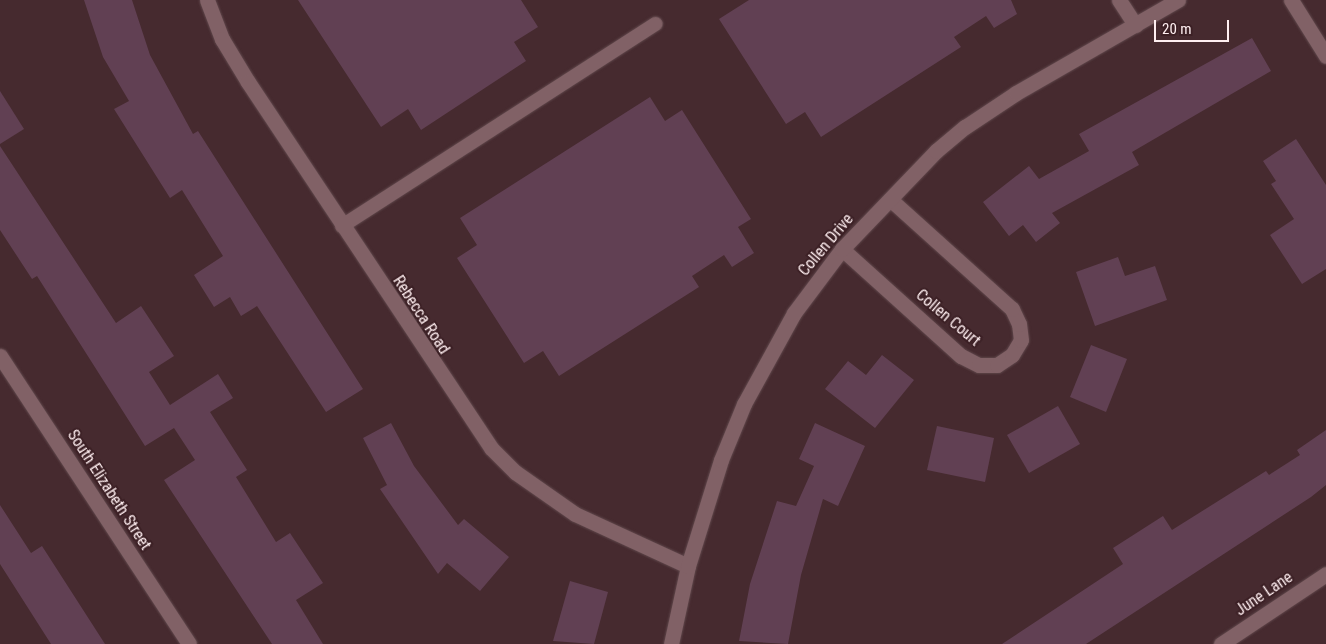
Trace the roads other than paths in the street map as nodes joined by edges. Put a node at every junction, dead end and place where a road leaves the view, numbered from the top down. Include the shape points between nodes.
1 (207, 0) edge
2 (1119, 0) edge
3 (1178, 0) edge
4 (1290, 0) edge
5 (655, 24) dead end
6 (1134, 24) junction
7 (1326, 56) edge
8 (890, 199) junction
9 (342, 226) junction
10 (842, 249) junction
11 (0, 356) edge
12 (688, 566) junction
13 (1326, 574) edge
14 (189, 644) edge
15 (672, 644) edge
16 (1220, 644) edge

1 - 9 street, Rebecca Road via 222,39
2 - 6 street
3 - 6 street, Collen Drive
4 - 7 street
5 - 9 lane
6 - 8 street, Collen Drive via 1016,92 964,127
8 - 10 street, Collen Drive
8 - 10 street, Collen Court via 1012,309 1020,324 1020,340 1012,355 997,366 980,366 960,356
9 - 12 street, Rebecca Road via 471,424 515,472 575,514
10 - 12 street, Collen Drive via 794,313 744,404 721,460
11 - 14 street, South Elizabeth Street
12 - 15 street, Collen Drive
13 - 16 street, June Lane

